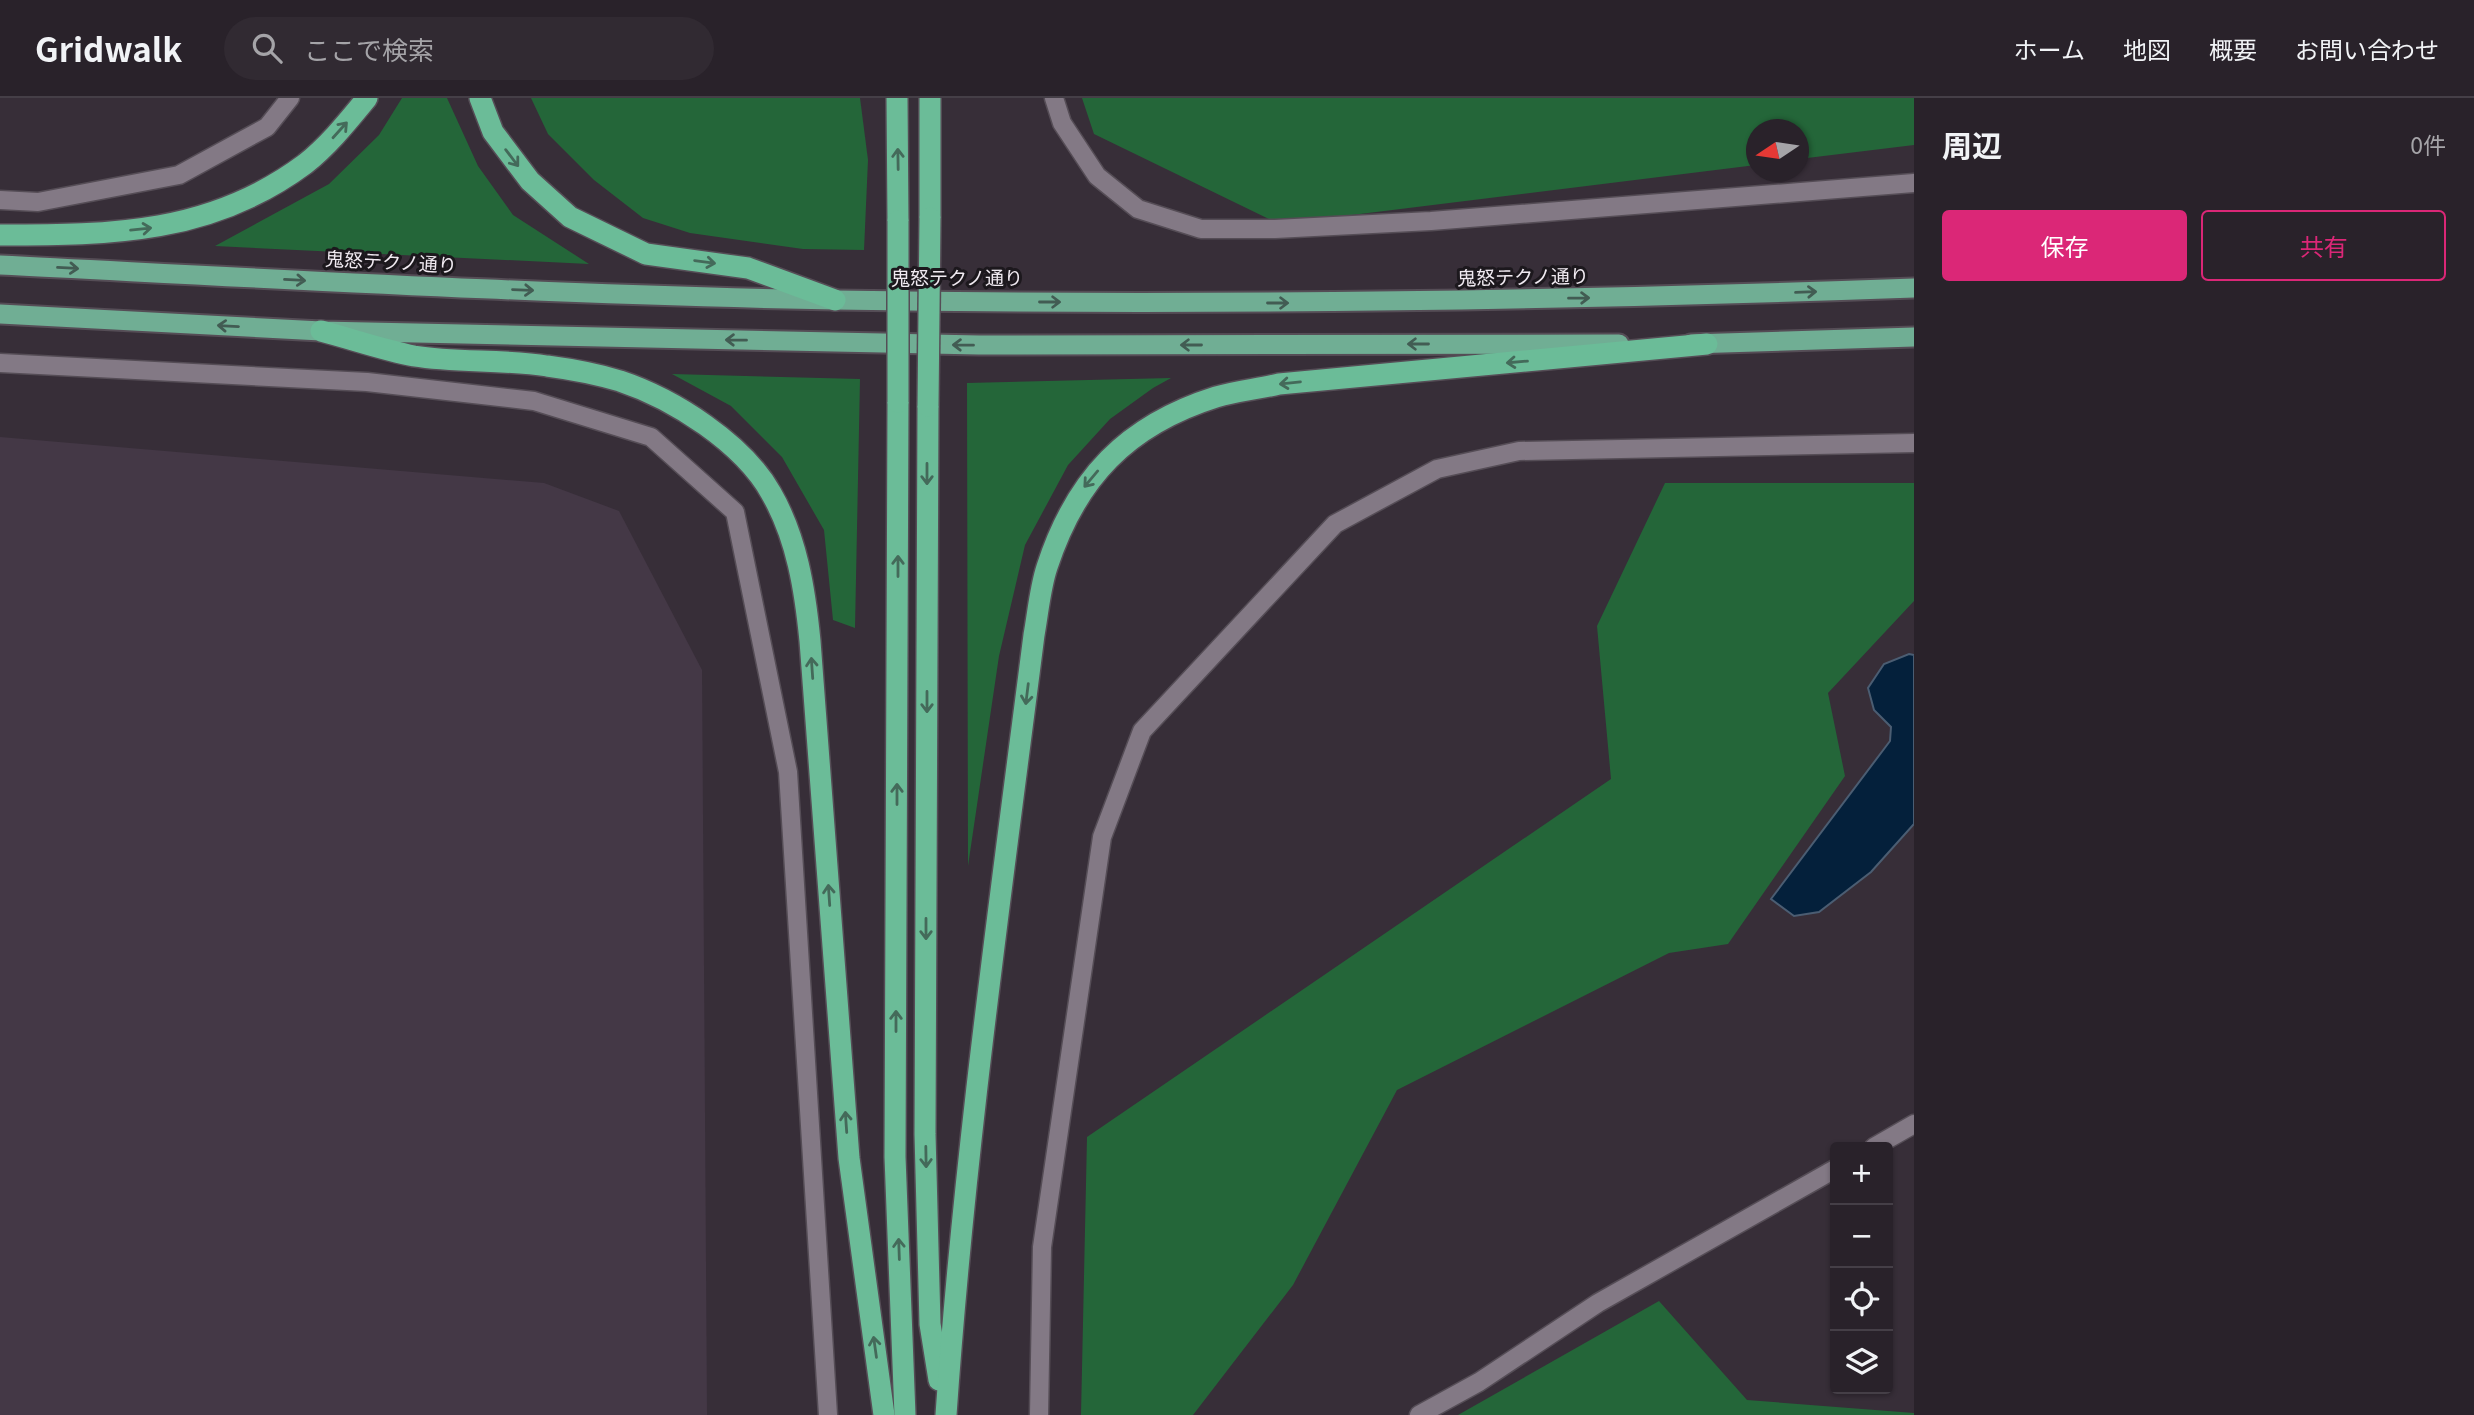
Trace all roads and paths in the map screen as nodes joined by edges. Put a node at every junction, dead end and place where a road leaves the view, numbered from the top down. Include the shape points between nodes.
1 (290, 98) edge
2 (368, 98) edge
3 (480, 98) edge
4 (897, 98) edge
5 (930, 98) edge
6 (1054, 98) edge
7 (1914, 183) edge
8 (0, 200) edge
9 (0, 235) edge
10 (0, 265) edge
11 (1914, 288) edge
12 (835, 300) junction
13 (0, 314) edge
14 (321, 331) junction
15 (1914, 337) edge
16 (1707, 344) junction
17 (0, 363) edge
18 (1914, 443) edge
19 (1914, 1124) edge
20 (1883, 1142) edge
21 (1830, 1172) edge
22 (828, 1415) edge
23 (884, 1415) edge
24 (905, 1415) edge
25 (945, 1415) edge
26 (1039, 1415) edge
27 (1419, 1415) edge

1 - 8 street via 267,127 179,175 38,202
9 -> 2 highway via 84,235 158,228 204,216 256,196 306,163
3 -> 12 highway via 493,132 530,181 570,217 646,254 748,268
24 -> 4 highway, bridge via 895,1157
5 -> 25 highway, bridge via 925,1134 930,1324
6 - 7 street via 1062,123 1097,176 1138,209 1201,229 1431,220
10 -> 12 highway, 鬼怒テクノ通り via 411,286
12 -> 11 highway, 鬼怒テクノ通り via 1362,303
14 -> 13 highway
16 -> 14 highway via 979,345
23 -> 14 highway via 849,1158 804,586 791,538 771,492 742,454 702,423 620,381 546,366 414,356
15 - 16 highway
16 -> 25 highway via 1279,384 1216,397 1159,421 1118,449 1085,484 1046,568 1034,635 972,1127
17 - 22 street via 367,382 534,401 651,438 736,512 788,772
18 - 26 street via 1519,451 1437,469 1335,524 1142,731 1102,837 1042,1247
19 - 20 street
21 - 27 street via 1598,1303 1479,1382

